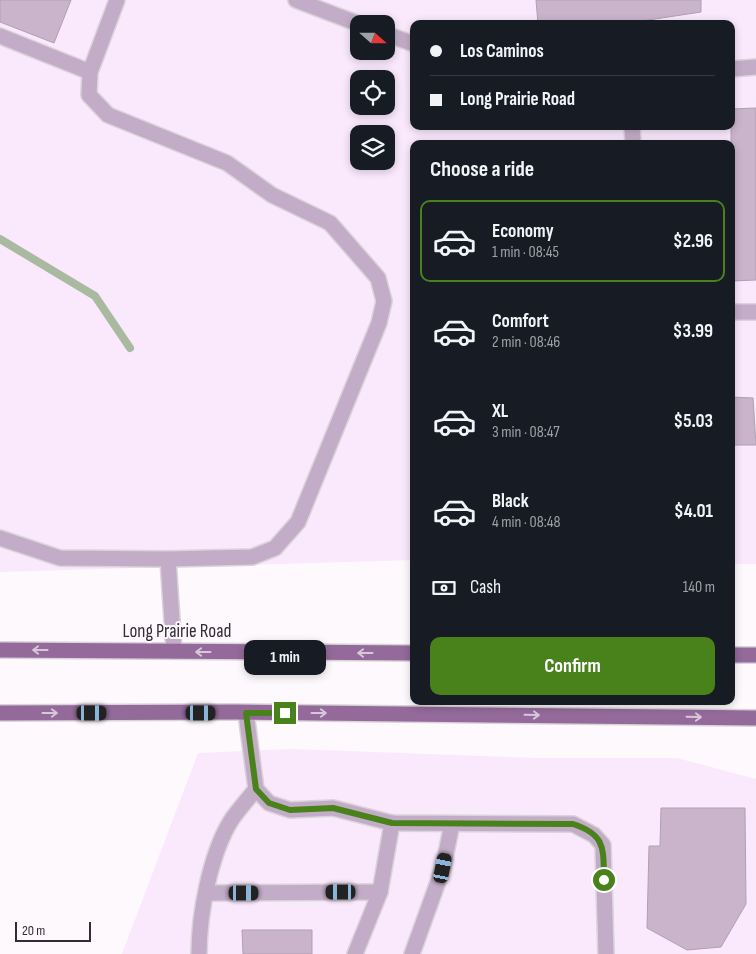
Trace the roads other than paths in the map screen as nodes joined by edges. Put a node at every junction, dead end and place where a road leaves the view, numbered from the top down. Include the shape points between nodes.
1 (118, 0) edge
2 (296, 0) edge
3 (350, 21) edge
4 (0, 36) edge
5 (395, 37) edge
6 (410, 43) edge
7 (756, 66) edge
8 (735, 69) edge
9 (90, 72) junction
10 (735, 312) edge
11 (756, 312) edge
12 (0, 538) edge
13 (168, 559) junction
14 (0, 650) edge
15 (174, 651) junction
16 (410, 653) edge
17 (735, 655) edge
18 (756, 655) edge
19 (0, 713) edge
20 (246, 713) junction
21 (756, 718) edge
22 (256, 789) junction
23 (392, 823) junction
24 (452, 824) junction
25 (380, 892) junction
26 (206, 893) junction
27 (199, 954) edge
28 (355, 954) edge
29 (412, 954) edge
30 (606, 954) edge

1 - 9 street
2 - 3 street
4 - 9 street
5 - 6 street
7 - 8 street
9 - 13 street via 89,95 108,115 227,163 272,195 330,223 378,278 384,301 379,323 298,522 275,548 252,557
10 - 11 street
12 - 13 street via 60,558
13 - 15 street
15 -> 14 main road, Long Prairie Road
16 -> 15 main road, Long Prairie Road
17 - 18 main road
19 -> 20 main road
20 -> 21 main road
20 - 22 street
22 - 23 street via 269,803 290,810 333,808
22 - 26 street via 231,820 218,849
23 - 24 street
23 - 25 street
24 - 29 street via 443,868
24 - 30 street via 573,824 594,835 602,845
25 - 26 street
25 - 28 street
26 - 27 street

